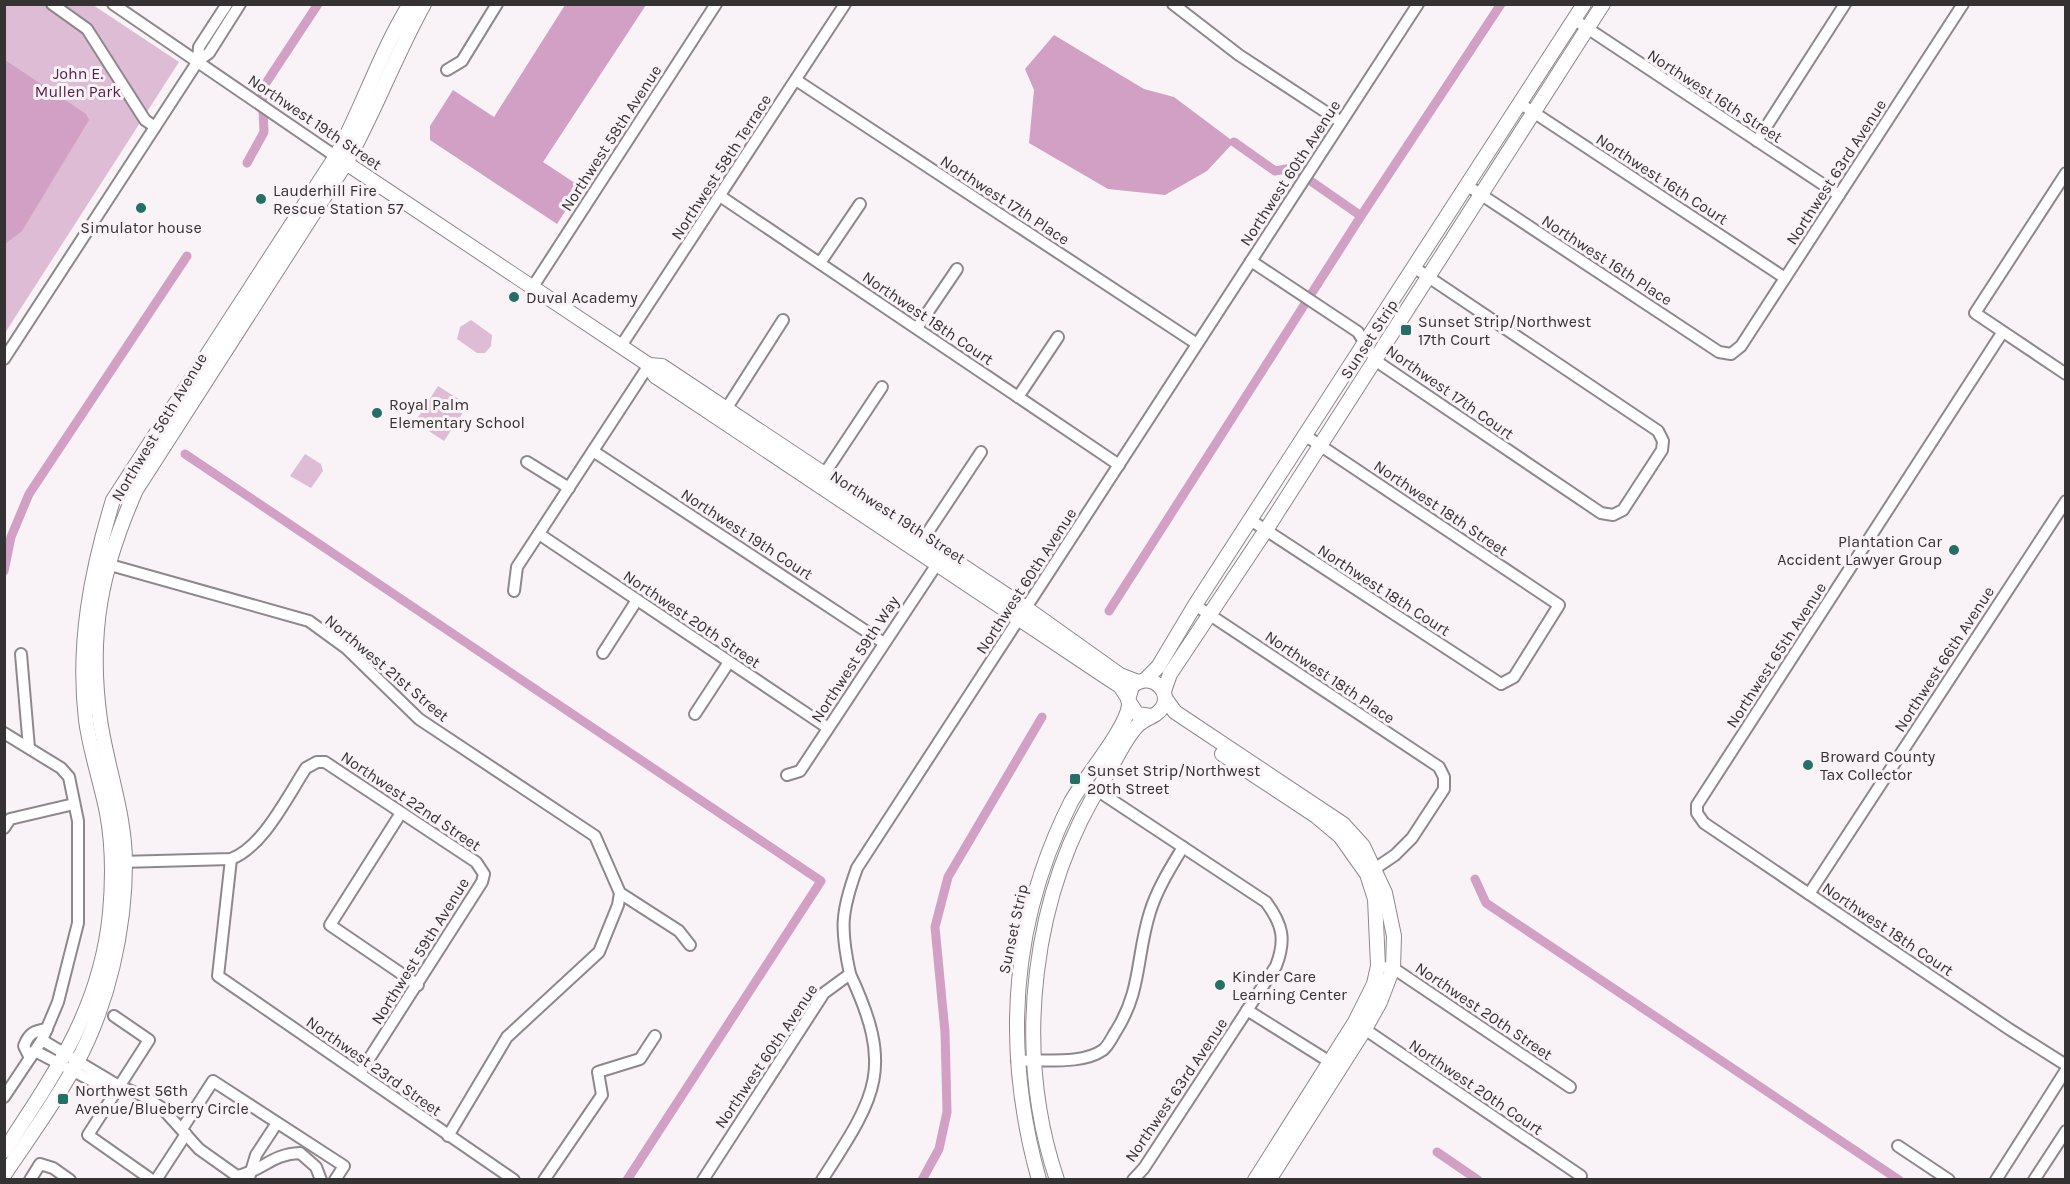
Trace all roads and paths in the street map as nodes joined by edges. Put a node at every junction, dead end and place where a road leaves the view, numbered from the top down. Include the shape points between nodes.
1 (52, 4) edge
2 (113, 4) edge
3 (227, 4) edge
4 (240, 4) edge
5 (410, 4) edge
6 (424, 4) edge
7 (497, 4) edge
8 (716, 4) edge
9 (845, 4) edge
10 (1173, 4) edge
11 (1418, 4) edge
12 (1584, 4) edge
13 (1604, 4) edge
14 (1845, 4) edge
15 (1963, 4) edge
16 (1575, 20) junction
17 (1588, 30) junction
18 (198, 61) junction
19 (447, 70) dead end
20 (796, 80) junction
21 (1521, 104) junction
22 (1536, 113) junction
23 (1341, 122) junction
24 (155, 127) junction
25 (1757, 141) junction
26 (341, 160) junction
27 (2066, 173) edge
28 (1468, 186) junction
29 (1482, 195) junction
30 (1839, 195) junction
31 (720, 196) junction
32 (860, 204) dead end
33 (1251, 261) junction
34 (820, 263) junction
35 (1415, 268) junction
36 (957, 269) dead end
37 (1429, 277) junction
38 (1785, 278) junction
39 (532, 288) junction
40 (783, 320) dead end
41 (917, 328) junction
42 (2002, 333) junction
43 (1058, 338) dead end
44 (1197, 344) junction
45 (1366, 344) junction
46 (621, 346) junction
47 (1731, 354) joint
48 (4, 359) edge
49 (1375, 360) junction
50 (649, 365) junction
51 (2066, 374) edge
52 (882, 387) dead end
53 (1018, 397) junction
54 (723, 414) junction
55 (1306, 436) junction
56 (1320, 446) junction
57 (593, 451) junction
58 (981, 452) dead end
59 (527, 462) dead end
60 (1119, 465) junction
61 (821, 480) junction
62 (569, 488) junction
63 (2066, 501) edge
64 (1251, 521) junction
65 (1266, 530) junction
66 (539, 534) junction
67 (920, 544) junction
68 (941, 558) junction
69 (101, 562) junction
70 (514, 591) dead end
71 (637, 600) junction
72 (1195, 605) junction
73 (1023, 613) junction
74 (1210, 615) junction
75 (884, 643) junction
76 (603, 653) dead end
77 (21, 654) dead end
78 (729, 662) junction
79 (1142, 681) junction
80 (1501, 684) joint
81 (1164, 695) junction
82 (1128, 702) junction
83 (695, 714) dead end
84 (1152, 716) junction
85 (828, 728) junction
86 (4, 733) edge
87 (29, 748) junction
88 (787, 775) dead end
89 (1083, 781) junction
90 (1096, 790) junction
91 (74, 804) junction
92 (401, 813) junction
93 (1697, 813) joint
94 (4, 828) edge
95 (1184, 847) junction
96 (231, 859) junction
97 (118, 862) junction
98 (1372, 871) junction
99 (484, 873) joint
100 (620, 893) junction
101 (1809, 894) junction
102 (690, 945) dead end
103 (1023, 948) junction
104 (1041, 950) junction
105 (1378, 966) junction
106 (1393, 968) junction
107 (850, 974) junction
108 (418, 985) junction
109 (1247, 1010) junction
110 (114, 1016) dead end
111 (1360, 1026) junction
112 (47, 1029) junction
113 (655, 1036) dead end
114 (42, 1040) junction
115 (33, 1055) junction
116 (1033, 1060) junction
117 (1017, 1061) junction
118 (1330, 1062) junction
119 (69, 1063) junction
120 (2066, 1065) edge
121 (2066, 1070) edge
122 (360, 1073) junction
123 (119, 1086) junction
124 (1570, 1087) dead end
125 (4, 1097) edge
126 (277, 1123) junction
127 (2066, 1131) edge
128 (184, 1132) junction
129 (448, 1136) junction
130 (1898, 1146) dead end
131 (4, 1151) edge
132 (4, 1175) edge
133 (250, 1176) edge
134 (1581, 1176) dead end
135 (30, 1179) edge
136 (70, 1179) edge
137 (154, 1179) edge
138 (321, 1179) edge
139 (335, 1179) edge
140 (514, 1179) edge
141 (544, 1179) edge
142 (703, 1179) edge
143 (822, 1179) edge
144 (1039, 1179) edge
145 (1056, 1179) edge
146 (1133, 1179) edge
147 (1255, 1179) edge
148 (1269, 1179) edge
149 (1949, 1179) edge
150 (1996, 1179) edge
151 (2034, 1179) edge

1 - 24 street via 87,29 145,120
2 - 18 street, Northwest 19th Street
3 - 18 street via 200,47
4 - 18 street via 209,53
5 - 26 street, Northwest 56th Avenue via 392,35
6 - 26 street, Northwest 56th Avenue via 399,48 366,128
7 - 19 street via 462,61
8 - 39 street, Northwest 58th Avenue
9 - 20 street, Northwest 58th Terrace
10 - 23 street via 1239,55
11 - 23 street, Northwest 60th Avenue
12 - 16 street, Sunset Strip
13 - 17 street, Sunset Strip
14 - 25 street
15 - 30 street, Northwest 63rd Avenue
16 - 17 street, Northwest 16th Street
16 - 21 street, Sunset Strip
17 - 22 street, Sunset Strip
17 - 25 street, Northwest 16th Street
18 - 24 street
18 - 26 street, Northwest 19th Street
20 - 31 street, Northwest 58th Terrace
20 - 44 street, Northwest 17th Place
21 - 22 street, Northwest 16th Court
21 - 28 street, Sunset Strip
22 - 29 street, Sunset Strip
22 - 38 street, Northwest 16th Court
23 - 33 street, Northwest 60th Avenue
24 - 48 street
25 - 30 street, Northwest 16th Street
26 - 39 street, Northwest 19th Street
26 - 69 street, Northwest 56th Avenue via 136,490
27 - 42 street via 1975,313
28 - 29 street, Northwest 16th Place
28 - 35 street, Sunset Strip
29 - 37 street, Sunset Strip
29 - 47 street, Northwest 16th Place via 1719,352
30 - 38 street, Northwest 63rd Avenue
31 - 34 street, Northwest 18th Court
31 - 46 street, Northwest 58th Terrace
32 - 34 street
33 - 44 street, Northwest 60th Avenue
33 - 45 street, Northwest 17th Court via 1358,332
34 - 41 street, Northwest 18th Court
35 - 37 street
35 - 45 street, Sunset Strip
36 - 41 street
37 - 49 street, Sunset Strip
37 - 49 street, Northwest 17th Court via 1658,431 1664,441 1662,450 1623,510 1613,515 1601,513
38 - 47 street, Northwest 63rd Avenue via 1741,346
39 - 46 street, Northwest 19th Street
40 - 54 street
41 - 53 street, Northwest 18th Court
42 - 51 street
42 - 93 street, Northwest 65th Avenue via 1697,804
43 - 53 street
44 - 60 street, Northwest 60th Avenue
45 - 49 street, Northwest 17th Court
45 - 55 street, Sunset Strip
46 - 50 street, Northwest 19th Street
49 - 56 street, Sunset Strip
50 - 54 street, Northwest 19th Street via 655,376
50 - 57 street
52 - 61 street
53 - 60 street, Northwest 18th Court
54 - 61 street, Northwest 19th Street
55 - 56 street, Northwest 18th Street
55 - 64 street, Sunset Strip
56 - 65 street, Sunset Strip
56 - 80 street, Northwest 18th Street via 1559,605 1514,677
57 - 62 street
57 - 75 street, Northwest 19th Court
58 - 67 street
59 - 62 street
60 - 73 street, Northwest 60th Avenue
61 - 67 street, Northwest 19th Street
62 - 66 street
63 - 101 street, Northwest 66th Avenue
64 - 65 street, Northwest 18th Court
64 - 72 street, Sunset Strip
65 - 74 street, Sunset Strip
65 - 80 street, Northwest 18th Court
66 - 70 street via 517,567
66 - 71 street, Northwest 20th Street
67 - 68 street, Northwest 19th Street
68 - 73 street, Northwest 19th Street
68 - 75 street, Northwest 59th Way
69 - 97 street, Northwest 56th Avenue via 96,658 100,719 122,826
69 - 100 street, Northwest 21st Street via 309,621 346,648 419,719 595,836
71 - 76 street
71 - 78 street, Northwest 20th Street
72 - 74 street, Northwest 18th Place
72 - 79 street, Sunset Strip via 1158,667
73 - 79 street, Northwest 19th Street via 1118,674
73 - 82 street, Northwest 19th Street via 1120,686
73 - 107 street, Northwest 60th Avenue via 857,868 846,900 841,934
74 - 81 street, Sunset Strip via 1170,674
74 - 98 street, Northwest 18th Place via 1439,767 1444,789 1412,838
75 - 85 street, Northwest 59th Way
77 - 87 street
78 - 83 street
78 - 85 street, Northwest 20th Street
79 - 81 street via 1158,683
79 - 82 street via 1130,690
81 - 84 street via 1163,706
81 - 98 street via 1175,712 1343,824 1364,846
82 - 84 street via 1137,714
82 - 89 street, Sunset Strip via 1124,720
84 - 90 street, Sunset Strip via 1134,730
84 - 98 street via 1170,719 1316,816
85 - 88 street, Northwest 59th Way via 800,771
86 - 87 street
87 - 91 street via 69,777
89 - 90 street
89 - 103 street, Sunset Strip via 1050,851 1034,896
90 - 95 street
90 - 104 street, Sunset Strip via 1057,881
91 - 94 street via 10,819
91 - 112 street via 78,821 78,923
92 - 96 street, Northwest 22nd Street via 325,762 316,762 306,768 256,843
92 - 99 street, Northwest 22nd Street via 476,862
92 - 108 street via 330,925
93 - 101 street, Northwest 18th Court via 1704,823
95 - 109 street, Northwest 63rd Avenue via 1266,902 1279,919 1282,950
95 - 116 street via 1150,911 1134,996 1109,1043 1084,1058
96 - 97 street
96 - 122 street, Northwest 23rd Street via 218,976
97 - 119 street, Northwest 56th Avenue via 121,922 106,989
98 - 105 street
98 - 106 street via 1390,912
99 - 108 street, Northwest 59th Avenue
100 - 102 street via 679,931
100 - 129 street via 599,952 507,1037
101 - 120 street, Northwest 18th Court
103 - 104 street
103 - 117 street, Sunset Strip
104 - 116 street, Sunset Strip
105 - 106 street, Northwest 20th Street
105 - 111 street
106 - 111 street via 1380,1002
106 - 124 street, Northwest 20th Street
107 - 142 street, Northwest 60th Avenue via 834,983 818,1000
107 - 143 street via 866,1008 875,1046 876,1074 856,1127
108 - 122 street, Northwest 59th Avenue
109 - 118 street
109 - 146 street, Northwest 63rd Avenue
110 - 123 street via 149,1040
111 - 118 street
111 - 134 street, Northwest 20th Court
111 - 148 street
112 - 114 street
112 - 115 street via 34,1031 27,1038 24,1046
113 - 141 street via 640,1059 598,1072 602,1095
114 - 115 street
114 - 119 street
115 - 119 street
115 - 125 street
116 - 117 street
116 - 145 street, Sunset Strip via 1040,1113
117 - 144 street, Sunset Strip via 1024,1117
118 - 147 street
119 - 123 street via 106,1088
119 - 131 street, Northwest 56th Avenue
119 - 132 street, Northwest 56th Avenue
121 - 150 street
122 - 129 street, Northwest 23rd Street
123 - 128 street via 162,1108
123 - 137 street via 88,1135
126 - 128 street via 213,1081
126 - 133 street via 256,1155
126 - 139 street via 344,1166
127 - 151 street
128 - 133 street via 199,1149 237,1176
128 - 137 street
129 - 140 street, Northwest 23rd Street
130 - 149 street
133 - 138 street via 272,1158 300,1153 316,1167
135 - 136 street via 40,1164

